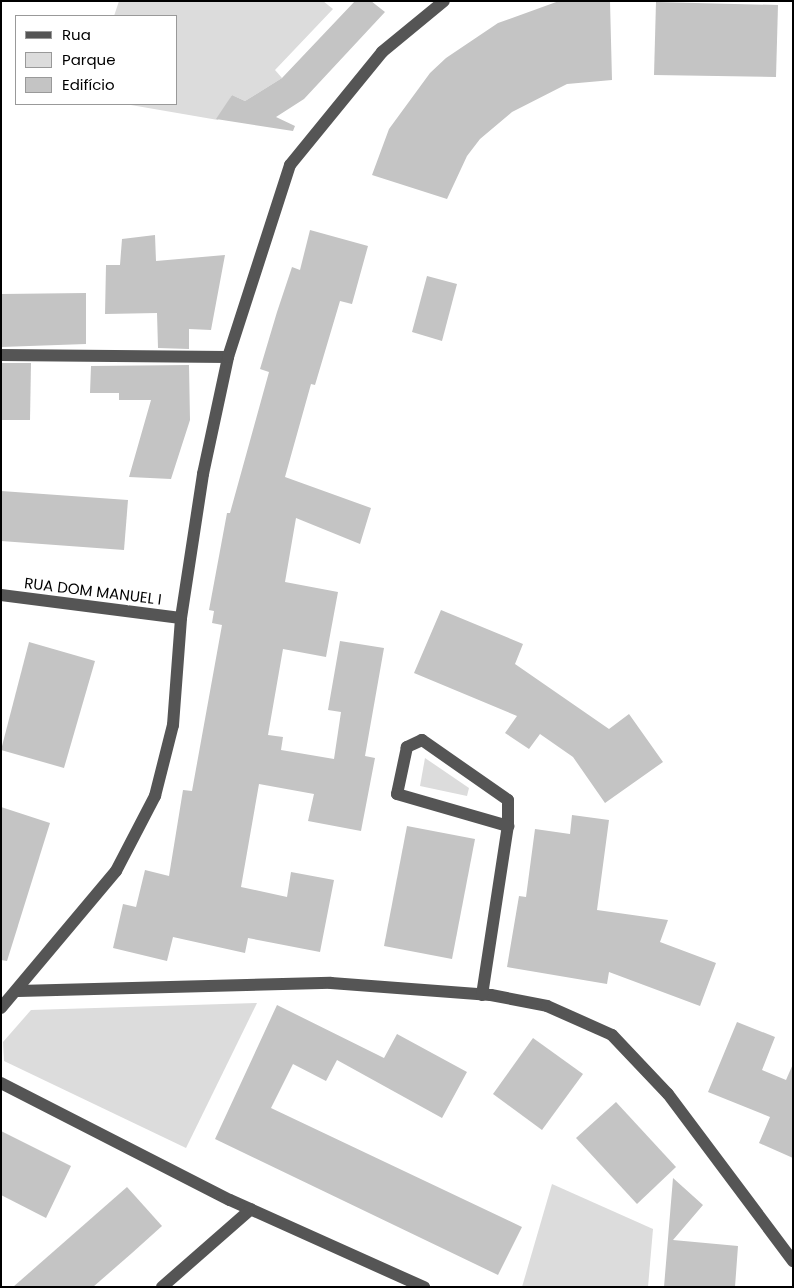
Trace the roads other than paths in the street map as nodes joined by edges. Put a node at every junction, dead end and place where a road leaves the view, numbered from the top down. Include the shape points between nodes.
1 (444, 1) edge
2 (1, 355) edge
3 (228, 357) junction
4 (2, 598) edge
5 (181, 618) junction
6 (508, 826) junction
7 (18, 991) junction
8 (482, 995) junction
9 (1, 1008) edge
10 (1, 1083) edge
11 (251, 1209) junction
12 (793, 1261) edge
13 (162, 1287) edge
14 (424, 1287) edge

1 - 3 street via 382,52 290,165
2 - 3 street
3 - 5 street via 203,474
4 - 5 street, RUA DOM MANUEL I
5 - 7 street via 172,725 155,796 116,870
6 - 6 street via 508,800 422,740 406,747 397,794
6 - 8 street
7 - 8 street via 331,983
7 - 9 street
8 - 12 street via 547,1006 612,1035 668,1094
10 - 11 street
11 - 13 street
11 - 14 street

